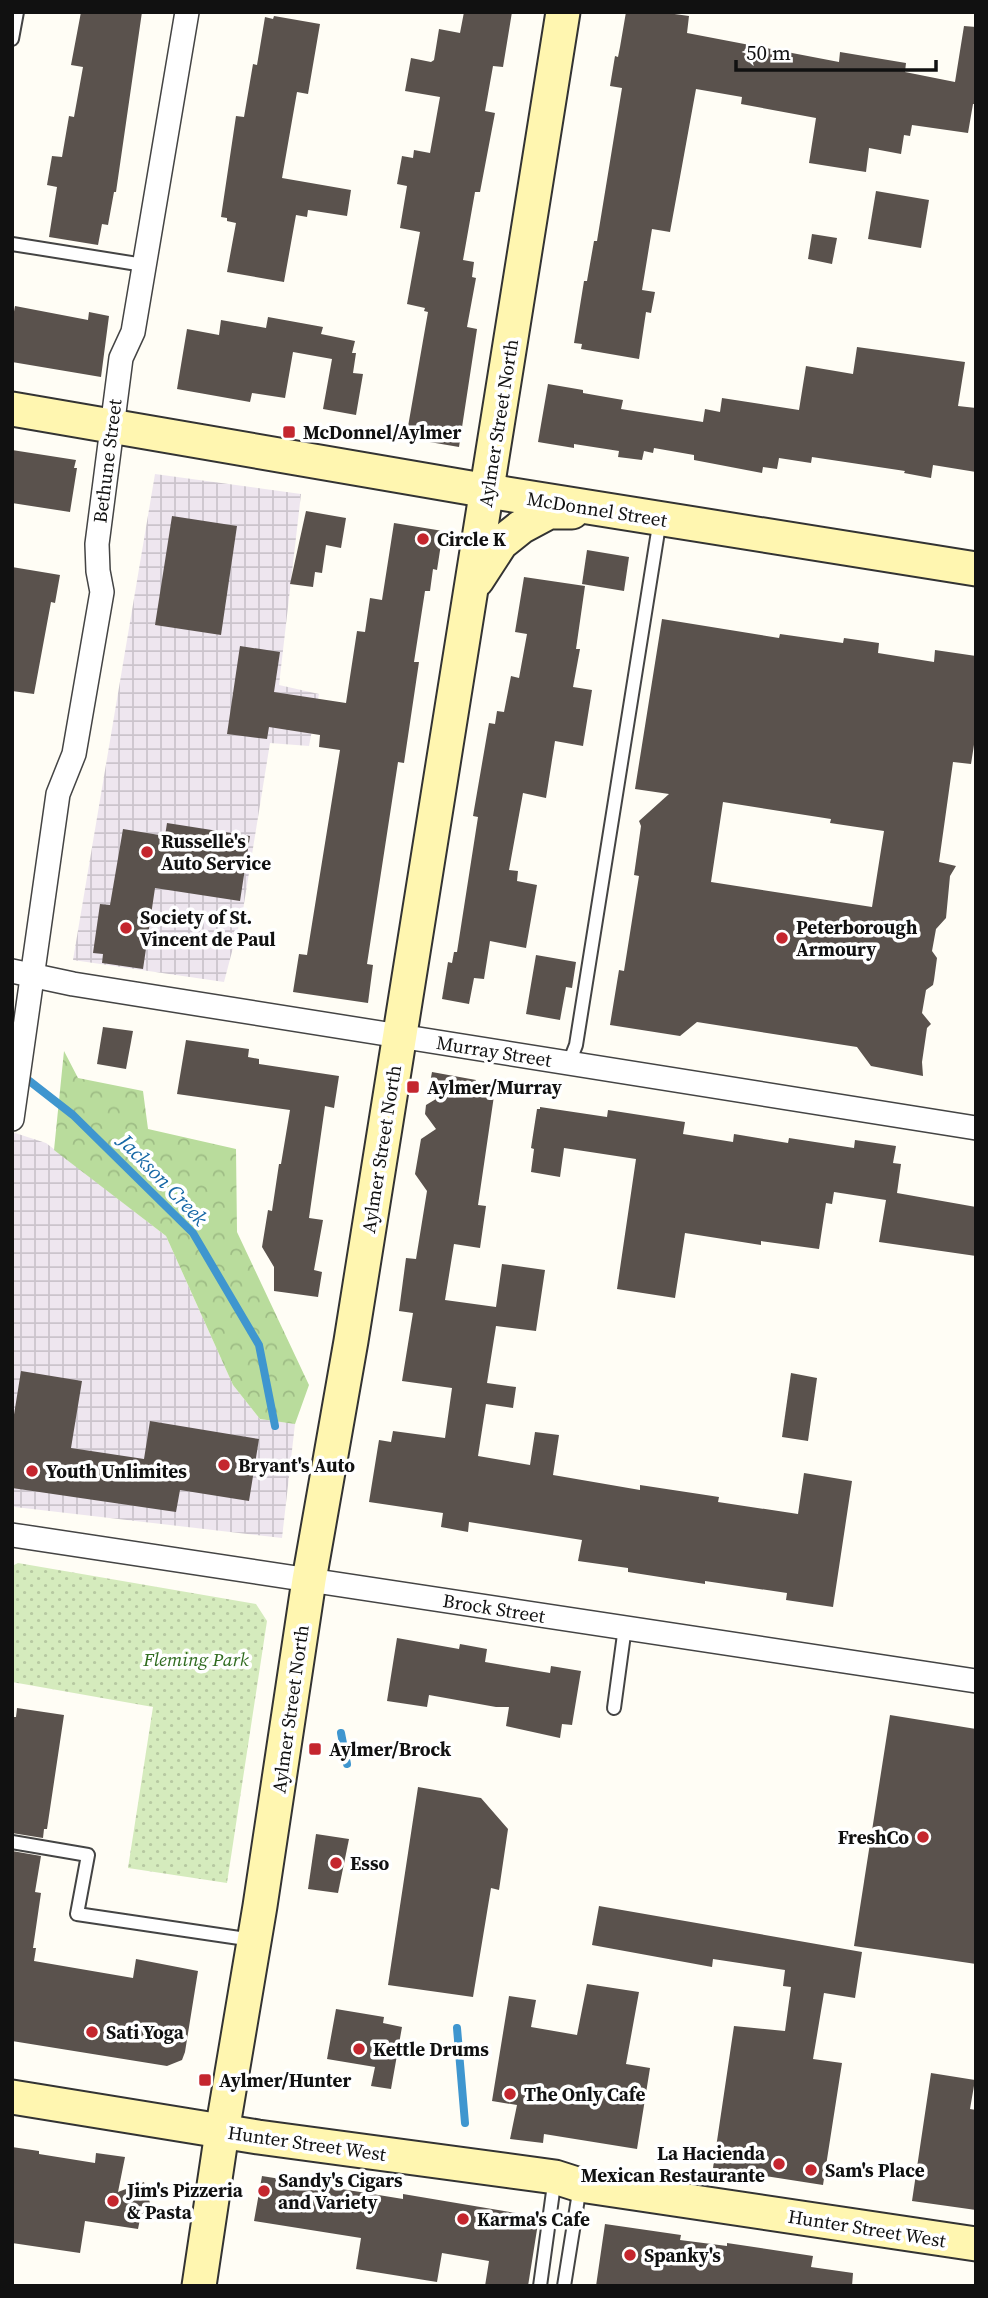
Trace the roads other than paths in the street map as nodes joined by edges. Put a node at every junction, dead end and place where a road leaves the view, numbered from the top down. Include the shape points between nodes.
1 (17, 12) edge
2 (187, 12) edge
3 (563, 12) edge
4 (12, 39) edge
5 (12, 244) edge
6 (144, 265) junction
7 (12, 409) edge
8 (112, 425) junction
9 (488, 491) junction
10 (624, 513) junction
11 (660, 519) junction
12 (976, 569) edge
13 (470, 589) junction
14 (23, 973) edge
15 (399, 1036) junction
16 (569, 1063) junction
17 (12, 1119) edge
18 (976, 1128) edge
19 (12, 1535) edge
20 (309, 1580) junction
21 (625, 1627) junction
22 (976, 1681) edge
23 (614, 1708) dead end
24 (12, 1842) edge
25 (255, 1940) junction
26 (12, 2097) edge
27 (222, 2132) junction
28 (568, 2181) junction
29 (976, 2244) edge
30 (199, 2286) edge
31 (540, 2286) edge
32 (564, 2286) edge

1 - 4 lane
2 - 6 street, Bethune Street
3 - 9 street, Aylmer Street North
5 - 6 lane
6 - 8 street, Bethune Street via 133,332 121,358
7 - 8 street, McDonnel Street
8 - 9 street, McDonnel Street
8 - 14 street, Bethune Street via 97,544 102,592 74,754 58,794
9 - 10 street, McDonnel Street
9 - 13 street, Aylmer Street North
10 - 11 street, McDonnel Street
10 - 13 street via 549,512 501,543
11 - 12 street, McDonnel Street
11 - 16 lane via 576,1045
13 - 15 street, Aylmer Street North
14 - 15 street, Murray Street
14 - 17 street via 28,1011
15 - 16 street, Murray Street
15 - 20 street, Aylmer Street North
16 - 18 street, Murray Street
19 - 20 street, Brock Street
20 - 21 street, Brock Street
20 - 25 street, Aylmer Street North
21 - 22 street, Brock Street
21 - 23 lane
24 - 25 lane via 88,1855 77,1914
25 - 27 street, Aylmer Street North
26 - 27 street, Hunter Street West
27 - 28 street, Hunter Street West
27 - 30 street, Aylmer Street North
28 - 29 street, Hunter Street West
28 - 31 lane
28 - 32 lane

